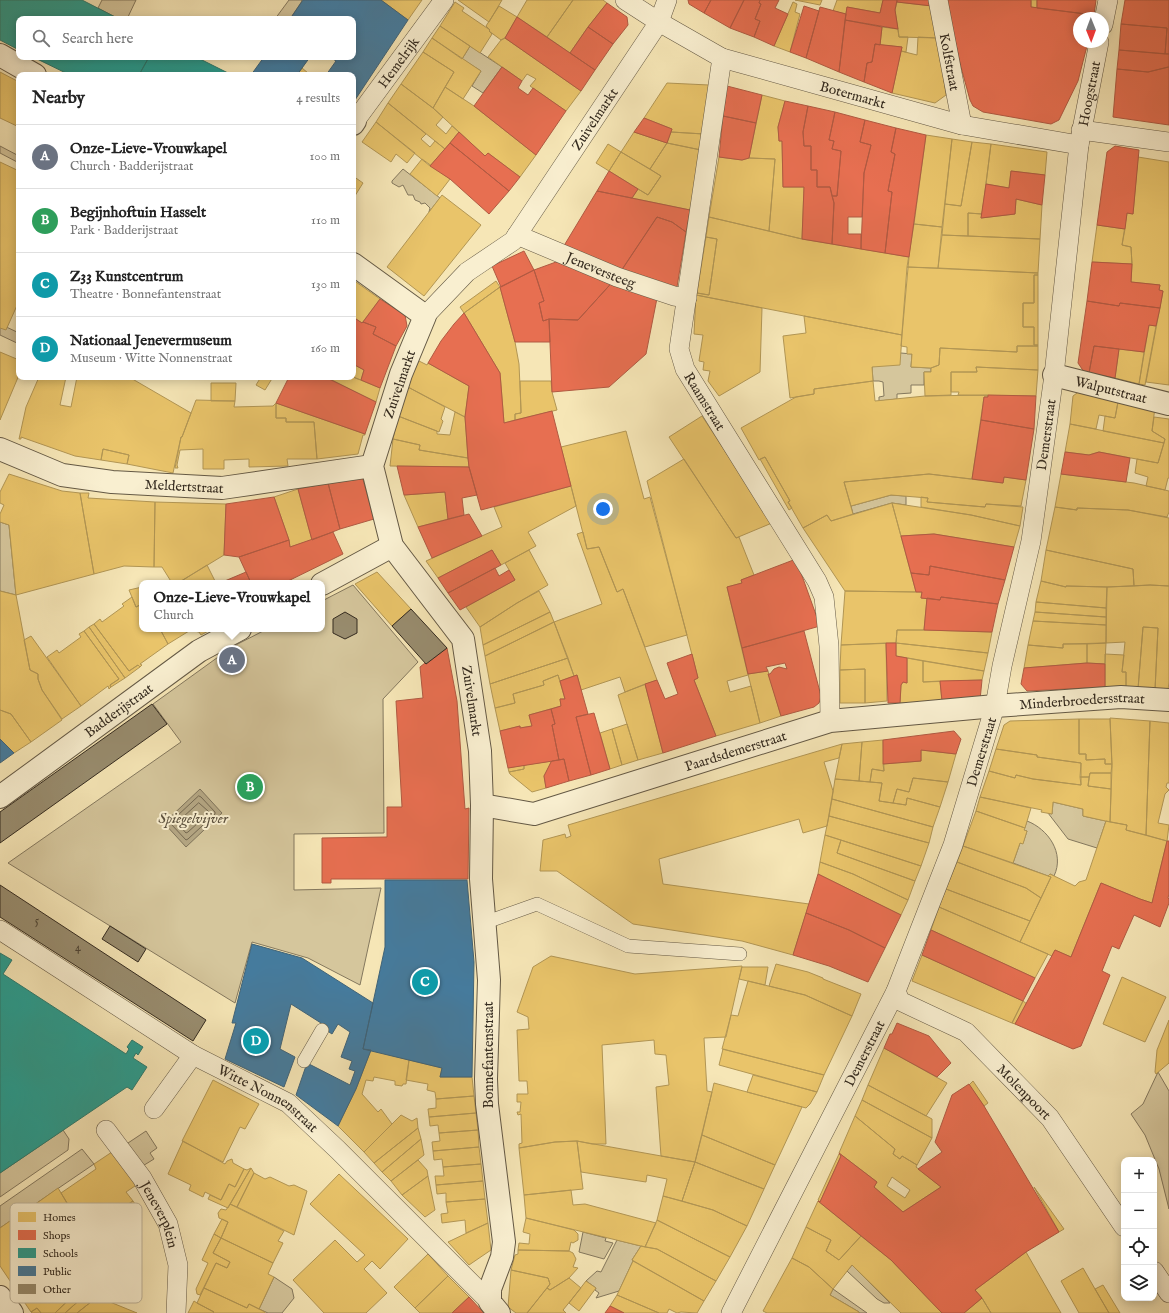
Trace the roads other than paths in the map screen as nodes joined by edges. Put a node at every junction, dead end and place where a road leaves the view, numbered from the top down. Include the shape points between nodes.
1 (444, 0) edge
2 (625, 0) edge
3 (667, 0) edge
4 (938, 0) edge
5 (1108, 0) edge
6 (1106, 12) edge
7 (659, 22) junction
8 (1099, 48) edge
9 (0, 55) edge
10 (722, 58) junction
11 (30, 72) edge
12 (356, 119) edge
13 (962, 125) junction
14 (1080, 137) junction
15 (1169, 142) edge
16 (517, 236) junction
17 (356, 266) edge
18 (687, 298) junction
19 (424, 316) junction
20 (1054, 375) junction
21 (1169, 404) edge
22 (0, 449) edge
23 (372, 466) junction
24 (392, 546) junction
25 (325, 582) edge
26 (234, 632) edge
27 (1169, 700) edge
28 (995, 706) junction
29 (830, 721) junction
30 (0, 797) edge
31 (482, 805) junction
32 (484, 923) junction
33 (0, 930) edge
34 (740, 954) dead end
35 (896, 991) junction
36 (322, 1030) dead end
37 (193, 1055) junction
38 (304, 1062) dead end
39 (154, 1109) dead end
40 (106, 1130) dead end
41 (1121, 1223) edge
42 (1157, 1275) edge
43 (1169, 1293) edge
44 (0, 1297) edge
45 (495, 1307) edge
46 (12, 1313) edge
47 (176, 1313) edge
48 (731, 1313) edge

1 - 12 street, Hemelrijk
2 - 7 street
3 - 7 street
4 - 13 street, Kolfstraat
5 - 6 street
7 - 10 street, Botermarkt
7 - 16 street, Zuivelmarkt
8 - 14 street, Hoogstraat
9 - 11 street
10 - 13 street, Botermarkt
10 - 18 street, Raamstraat
13 - 14 street, Botermarkt
14 - 15 street, Botermarkt
14 - 20 street, Demerstraat
16 - 18 street, Jeneversteeg via 617,277
16 - 19 street, Zuivelmarkt via 467,272
17 - 19 street
18 - 29 street, Raamstraat via 679,349 685,369 817,581 824,597 829,646
19 - 23 street, Zuivelmarkt via 401,374
20 - 21 street, Walputstraat
20 - 28 street, Demerstraat via 1031,541
22 - 23 street, Meldertstraat via 62,475 112,482 222,488
23 - 24 street, Zuivelmarkt
24 - 25 street
24 - 31 street, Zuivelmarkt via 463,639 480,751
26 - 30 street, Badderijstraat via 199,651
27 - 28 street, Minderbroedersstraat via 1121,697
28 - 29 street, Paardsdemerstraat
28 - 35 street, Demerstraat via 953,845
29 - 31 street, Paardsdemerstraat via 534,814
31 - 32 street, Bonnefantenstraat via 481,879
32 - 34 lane via 537,904 628,946
32 - 45 street, Bonnefantenstraat via 489,980 487,1104 504,1242 502,1257 490,1289
33 - 37 street, Witte Nonnenstraat
35 - 41 street, Molenpoort via 900,1001 966,1032 1050,1118
35 - 48 street, Demerstraat
36 - 38 lane
37 - 39 street
37 - 45 street, Witte Nonnenstraat via 290,1098 338,1150
40 - 47 street, Jeneverplein via 142,1178 168,1224 178,1265
42 - 43 street
44 - 46 street

